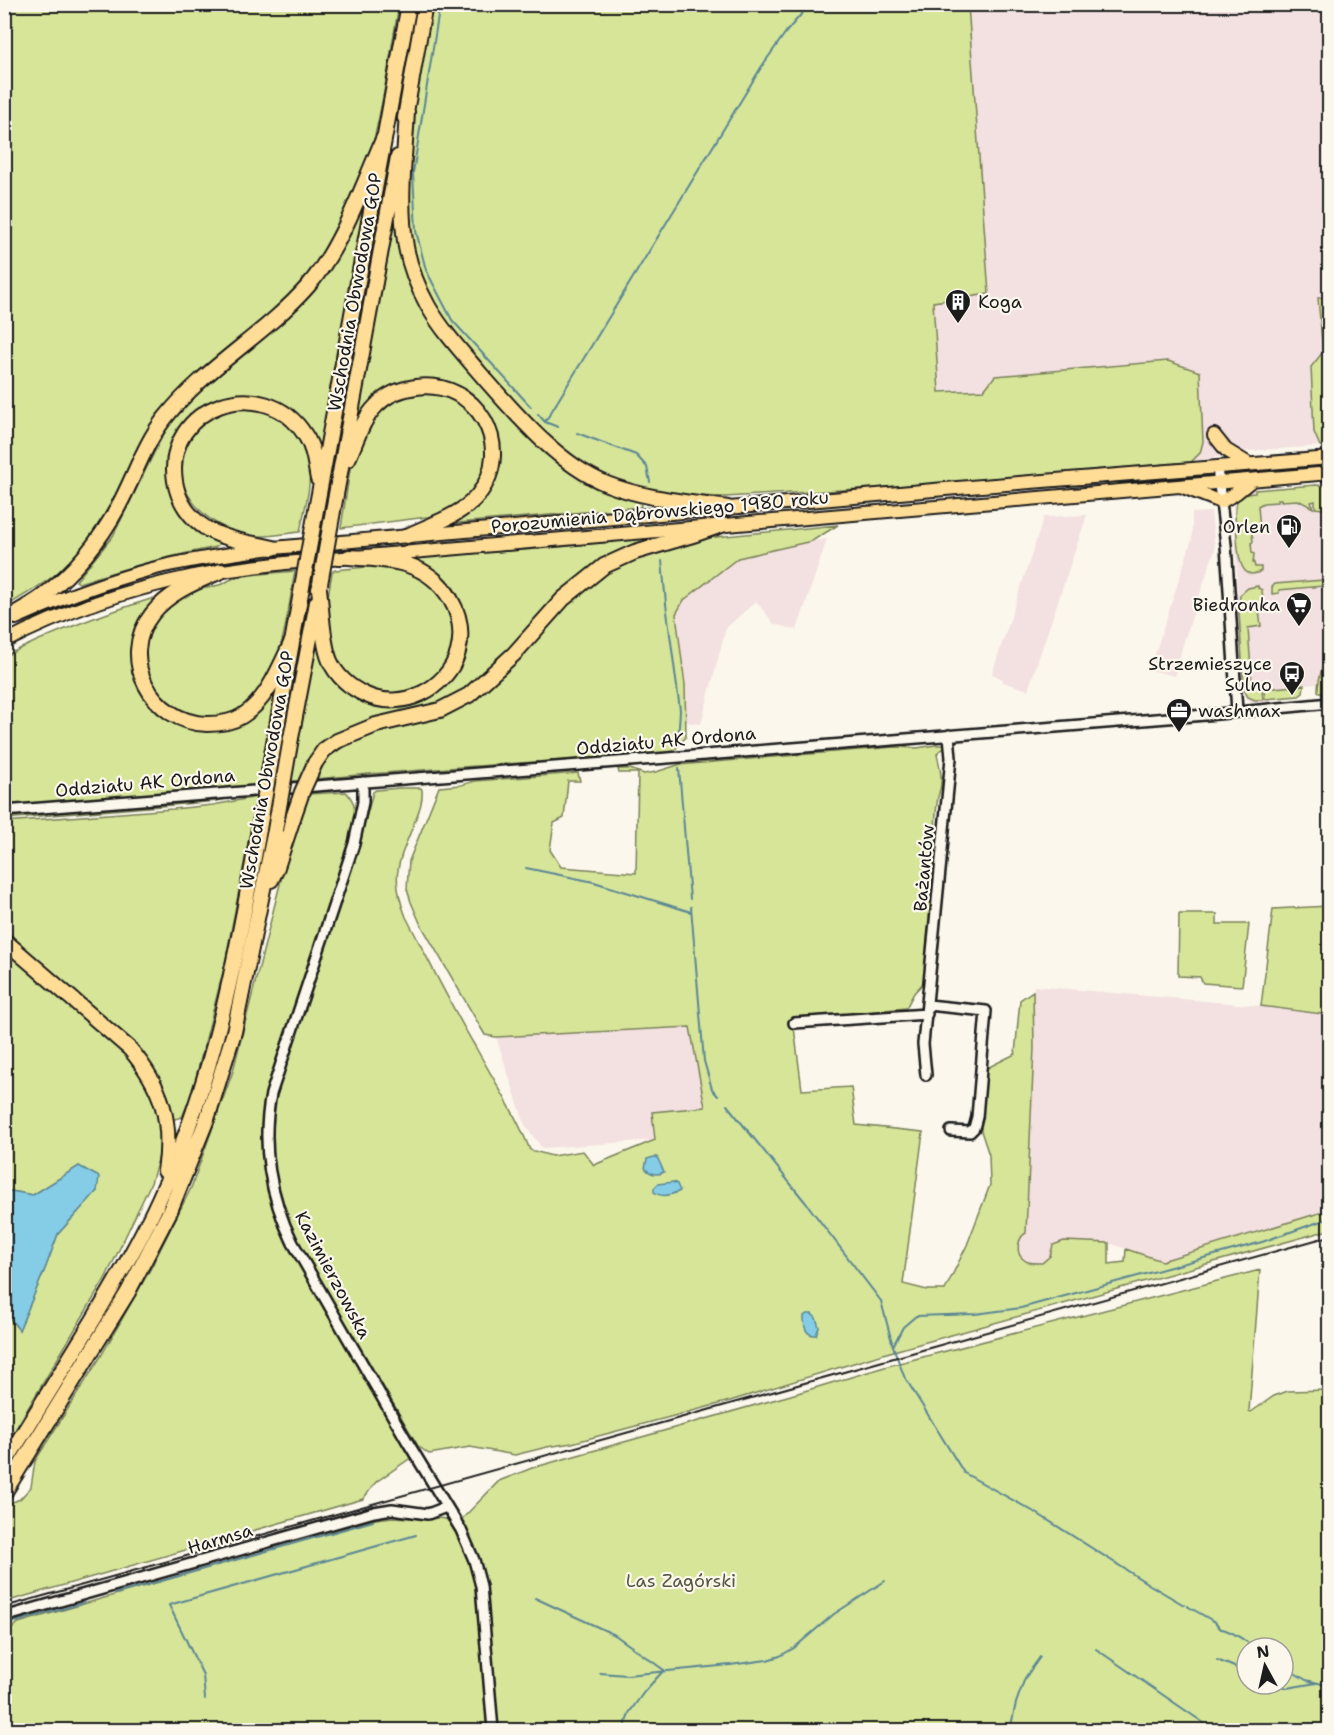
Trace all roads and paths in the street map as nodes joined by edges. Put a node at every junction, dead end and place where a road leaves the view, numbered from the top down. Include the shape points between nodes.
1 (409, 4) edge
2 (425, 4) edge
3 (407, 111) junction
4 (384, 137) junction
5 (1214, 435) dead end
6 (1329, 458) edge
7 (1251, 464) junction
8 (1217, 467) junction
9 (1329, 473) edge
10 (340, 474) junction
11 (1252, 480) junction
12 (1219, 482) junction
13 (1179, 486) junction
14 (320, 490) junction
15 (1221, 502) junction
16 (728, 508) junction
17 (722, 525) junction
18 (406, 536) junction
19 (273, 548) junction
20 (349, 557) junction
21 (221, 571) junction
22 (320, 586) junction
23 (4, 622) edge
24 (294, 637) junction
25 (4, 642) edge
26 (1329, 703) edge
27 (1237, 711) junction
28 (950, 735) junction
29 (363, 782) junction
30 (4, 811) edge
31 (263, 895) junction
32 (4, 940) edge
33 (927, 1009) junction
34 (794, 1023) dead end
35 (926, 1075) dead end
36 (951, 1131) dead end
37 (160, 1196) junction
38 (4, 1464) edge
39 (4, 1493) edge
40 (446, 1507) junction
41 (4, 1617) edge
42 (493, 1731) edge

1 - 4 highway, Wschodnia Obwodowa GOP
2 - 3 highway, Wschodnia Obwodowa GOP
3 - 10 highway, Wschodnia Obwodowa GOP
3 - 16 highway via 402,205 406,248 427,304 450,339 536,433 583,472 627,490
4 - 14 highway, Wschodnia Obwodowa GOP
4 - 23 highway via 345,227 310,284 270,324 180,400 154,434 119,505 95,543 42,598
5 - 7 main road via 1226,450
6 - 7 main road, Porozumienia Dąbrowskiego 1980 roku
7 - 8 main road, Porozumienia Dąbrowskiego 1980 roku
8 - 12 street
8 - 16 main road, Porozumienia Dąbrowskiego 1980 roku
9 - 11 main road, Porozumienia Dąbrowskiego 1980 roku
10 - 18 highway via 369,415 394,393 413,387 444,388 475,406 486,421 492,445 492,465 482,490 464,508
10 - 22 highway, Wschodnia Obwodowa GOP, bridge
11 - 12 main road, Porozumienia Dąbrowskiego 1980 roku
11 - 15 main road
12 - 13 main road, Porozumienia Dąbrowskiego 1980 roku
12 - 15 street
13 - 15 main road
13 - 17 main road, Porozumienia Dąbrowskiego 1980 roku
14 - 19 highway via 315,460 305,435 276,409 257,402 230,402 206,412 190,425 175,455 174,472 182,502 208,530
14 - 24 highway, Wschodnia Obwodowa GOP, bridge
15 - 27 street
16 - 18 main road, Porozumienia Dąbrowskiego 1980 roku
17 - 20 main road, Porozumienia Dąbrowskiego 1980 roku
17 - 31 highway, bridge via 635,552 604,566 563,599 508,660 469,695 440,710 376,724 324,750 302,792 276,870
18 - 19 main road, Porozumienia Dąbrowskiego 1980 roku
19 - 23 main road, Porozumienia Dąbrowskiego 1980 roku via 151,570 74,594
20 - 21 main road, Porozumienia Dąbrowskiego 1980 roku
20 - 22 highway via 407,565 430,575 445,589 456,610 459,630 458,653 445,675 422,694 402,700 379,699 356,690 329,660
21 - 24 highway via 170,598 145,626 140,640 141,673 153,698 185,721 223,723 241,716 273,679
21 - 25 main road, Porozumienia Dąbrowskiego 1980 roku via 96,603
22 - 31 highway, Wschodnia Obwodowa GOP, bridge
24 - 37 highway, Wschodnia Obwodowa GOP, bridge via 221,1024 193,1113
26 - 27 street, Oddziału AK Ordona
27 - 28 street, Oddziału AK Ordona
28 - 29 street, Oddziału AK Ordona
28 - 33 street, Bażantów
29 - 30 street, Oddziału AK Ordona
29 - 40 street, Kazimierzowska via 357,835 271,1094 267,1155 282,1219 293,1243
31 - 39 highway, Wschodnia Obwodowa GOP via 234,1032 207,1119 170,1211 129,1292
32 - 37 highway via 130,1049 151,1077 165,1113 168,1135
33 - 34 street
33 - 35 street, Bażantów via 923,1044
33 - 36 street via 986,1011 974,1128 970,1132
37 - 38 highway, Wschodnia Obwodowa GOP via 132,1254
40 - 41 street, Harmsa via 428,1514 392,1509 374,1512
40 - 42 street, Kazimierzowska via 461,1530 482,1586

